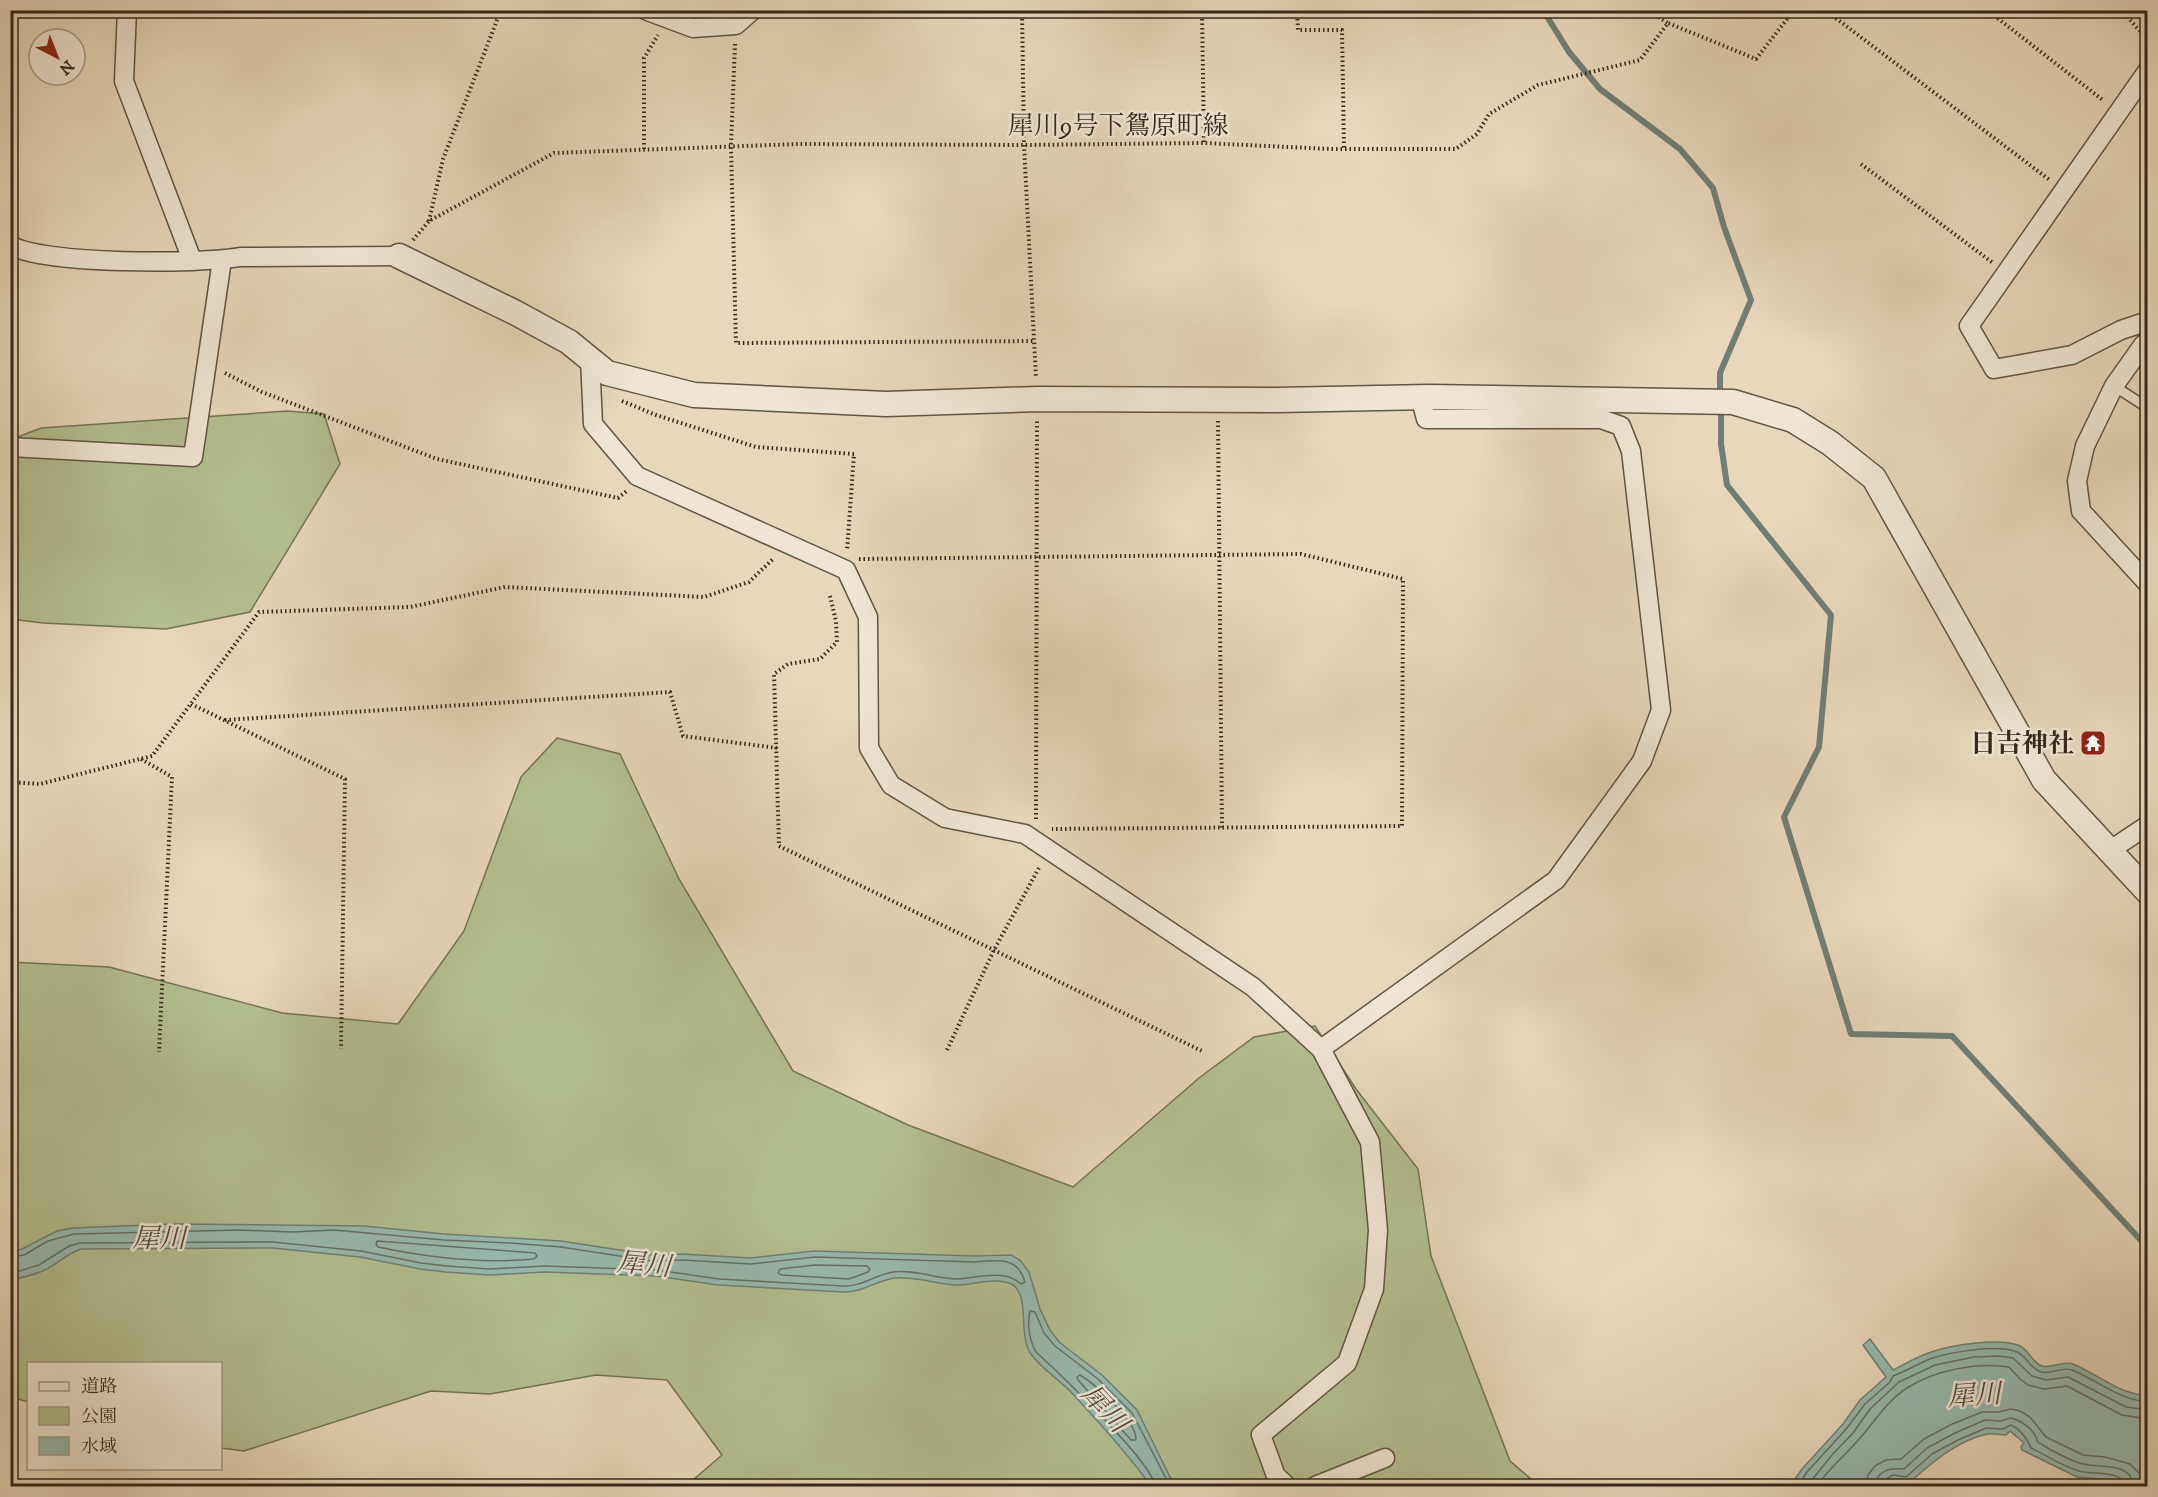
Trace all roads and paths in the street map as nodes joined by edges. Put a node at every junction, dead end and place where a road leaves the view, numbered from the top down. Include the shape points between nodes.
1 (127, 10) edge
2 (501, 10) edge
3 (645, 10) edge
4 (753, 10) edge
5 (1022, 10) edge
6 (1202, 10) edge
7 (1297, 10) edge
8 (1647, 10) edge
9 (1794, 10) edge
10 (1825, 10) edge
11 (1987, 10) edge
12 (2121, 10) edge
13 (667, 18) junction
14 (1668, 23) junction
15 (736, 25) junction
16 (2148, 40) edge
17 (2148, 70) edge
18 (2118, 112) junction
19 (1204, 142) junction
20 (1024, 145) junction
21 (731, 146) junction
22 (1344, 149) junction
23 (644, 150) junction
24 (1861, 164) dead end
25 (2063, 191) junction
26 (429, 221) junction
27 (10, 246) edge
28 (399, 256) junction
29 (192, 260) junction
30 (222, 260) junction
31 (2006, 272) junction
32 (2148, 321) edge
33 (1034, 341) junction
34 (2148, 341) edge
35 (590, 359) junction
36 (207, 364) junction
37 (2114, 386) junction
38 (1425, 397) junction
39 (616, 399) dead end
40 (1037, 399) junction
41 (1217, 399) junction
42 (2148, 408) edge
43 (10, 447) edge
44 (643, 479) junction
45 (790, 543) junction
46 (1036, 557) junction
47 (846, 570) junction
48 (2148, 584) edge
49 (830, 596) dead end
50 (191, 704) junction
51 (225, 720) junction
52 (777, 748) junction
53 (141, 758) junction
54 (10, 782) edge
55 (2148, 825) edge
56 (1222, 828) junction
57 (1031, 831) junction
58 (1048, 850) junction
59 (2109, 851) junction
60 (2148, 892) edge
61 (994, 950) junction
62 (341, 1049) dead end
63 (1322, 1049) junction
64 (947, 1050) dead end
65 (159, 1052) dead end
66 (1204, 1052) dead end
67 (1385, 1458) dead end
68 (1287, 1486) edge
69 (1316, 1486) edge

1 - 29 street via 124,81
2 - 26 path via 443,159
3 - 13 street
4 - 15 street
5 - 20 path
6 - 19 path
7 - 22 path via 1298,30 1342,30
8 - 14 path
9 - 14 path via 1756,59
10 - 25 path
11 - 18 path
12 - 16 path
13 - 15 street via 693,28
13 - 23 path via 644,58
14 - 22 path, 犀川9号下鴛原町線 via 1640,60 1538,85 1489,114 1477,134 1456,149
15 - 21 path
17 - 18 street
18 - 25 street
19 - 20 path, 犀川9号下鴛原町線
19 - 22 path, 犀川9号下鴛原町線
20 - 21 path, 犀川9号下鴛原町線
20 - 33 path
21 - 23 path, 犀川9号下鴛原町線
21 - 33 path via 736,343
23 - 26 path, 犀川9号下鴛原町線 via 554,153
24 - 31 path
25 - 31 street
26 - 28 path, 犀川9号下鴛原町線
27 - 29 street via 20,251 78,258
28 - 30 street
28 - 35 street via 516,313 569,342
29 - 30 street
30 - 36 street
31 - 32 street via 1969,326 1994,369 2072,355
33 - 40 path
34 - 37 street
35 - 40 street via 607,373 694,395 886,404
35 - 44 street via 593,424
36 - 43 street via 193,457
36 - 44 path via 262,392 437,459 618,498
37 - 42 lane
37 - 48 street via 2085,446 2077,481 2081,512
38 - 41 street
38 - 59 street via 1733,402 1793,420 1830,443 1874,478 2044,780
38 - 63 street via 1426,419 1601,419 1621,426 1631,451 1661,710 1642,761 1556,880
39 - 47 path via 756,447 854,454
40 - 41 street
40 - 46 path
41 - 56 path
44 - 45 street
45 - 47 street
45 - 50 path via 749,582 704,597 505,587 410,607 259,612
46 - 47 path via 858,559
46 - 56 path via 1301,554 1403,579 1402,826
46 - 57 path
47 - 57 street via 868,617 869,748 891,784 945,818
49 - 52 path via 837,642 820,658 788,664 774,674
50 - 51 path
50 - 53 path via 152,756
51 - 52 path via 670,692 683,736
51 - 62 path via 345,779
52 - 61 path via 779,846
53 - 54 path via 40,784
53 - 65 path via 172,777
55 - 59 street
56 - 57 path
57 - 58 street
58 - 61 path
58 - 63 street via 1253,987
59 - 60 street
61 - 64 path
61 - 66 path
63 - 68 street via 1370,1142 1378,1230 1374,1289 1347,1363 1261,1436 1276,1476
67 - 69 street

